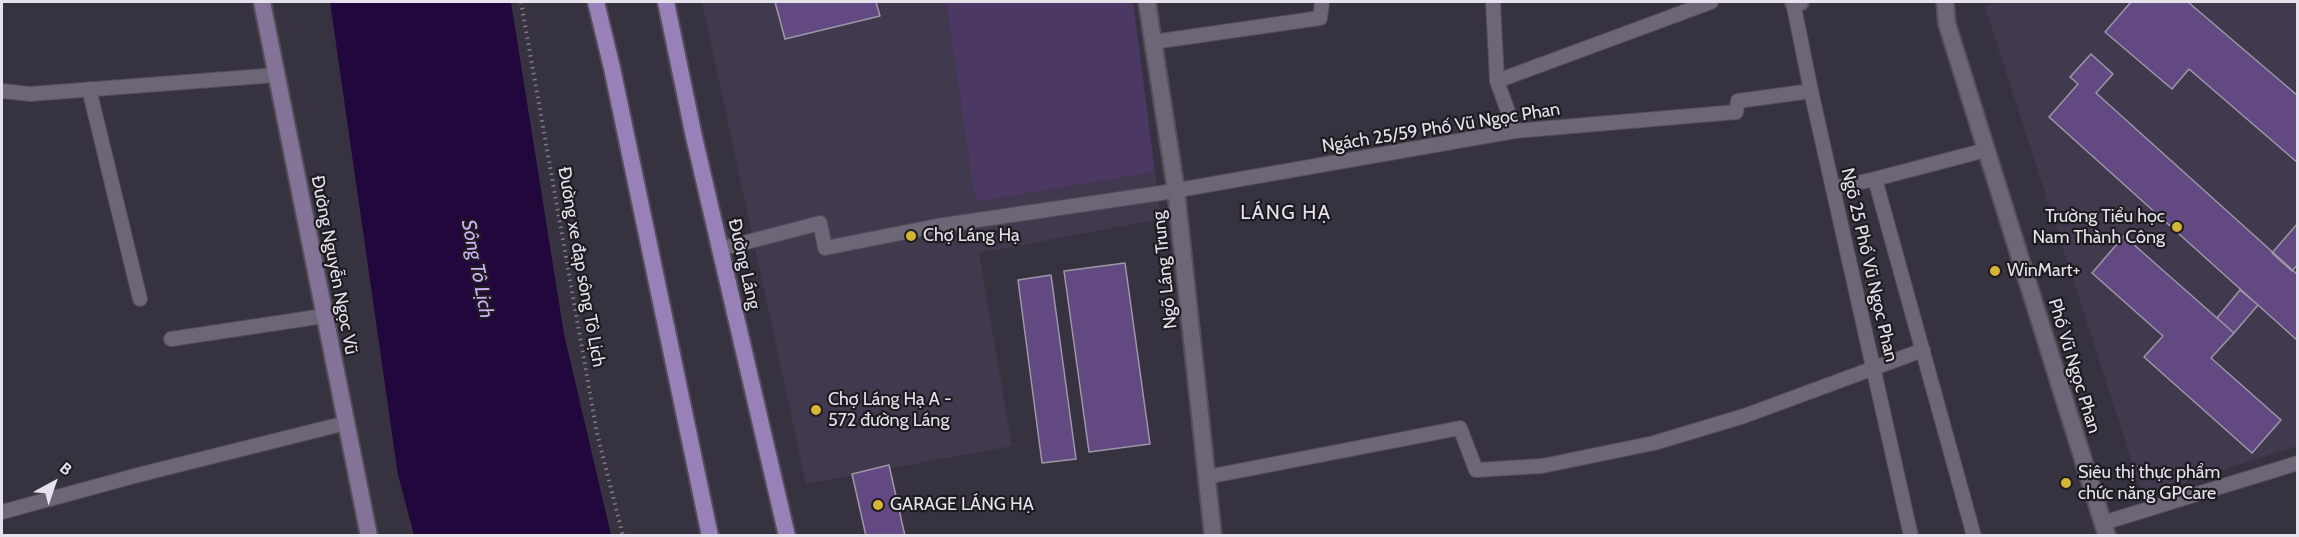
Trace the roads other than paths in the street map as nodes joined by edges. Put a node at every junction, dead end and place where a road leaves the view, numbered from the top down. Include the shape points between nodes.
1 (262, 2) edge
2 (596, 2) edge
3 (666, 2) edge
4 (1147, 2) edge
5 (1322, 2) edge
6 (1493, 2) edge
7 (1711, 2) edge
8 (1796, 2) edge
9 (1945, 2) edge
10 (1153, 42) junction
11 (277, 75) junction
12 (1497, 81) junction
13 (89, 89) junction
14 (2, 91) edge
15 (1811, 91) junction
16 (1515, 131) junction
17 (1986, 150) junction
18 (1875, 179) junction
19 (1834, 188) junction
20 (1176, 190) junction
21 (720, 249) junction
22 (140, 299) dead end
23 (324, 316) junction
24 (171, 339) dead end
25 (1923, 350) junction
26 (1874, 368) junction
27 (346, 423) junction
28 (2298, 463) edge
29 (1207, 477) junction
30 (2, 512) edge
31 (2105, 529) edge
32 (369, 536) edge
33 (710, 536) edge
34 (787, 536) edge
35 (1213, 536) edge
36 (1911, 536) edge
37 (1974, 536) edge

1 - 11 main road, Đường Nguyễn Ngọc Vũ
2 - 33 main road
3 - 21 main road, Đường Láng
4 - 10 street, Ngõ Láng Trung
5 - 10 lane via 1320,18
6 - 12 lane
7 - 12 lane
8 - 15 lane, Ngõ 25 Phố Vũ Ngọc Phan
9 - 17 street, Phố Vũ Ngọc Phan via 1947,24
10 - 20 street, Ngõ Láng Trung
11 - 13 lane
11 - 23 main road, Đường Nguyễn Ngọc Vũ
12 - 16 lane
13 - 14 lane via 30,94
13 - 22 lane
15 - 16 lane, Ngách 25/59 Phố Vũ Ngọc Phan via 1738,100 1736,112
15 - 19 lane, Ngõ 25 Phố Vũ Ngọc Phan
16 - 20 lane, Ngách 25/59 Phố Vũ Ngọc Phan
17 - 18 lane
17 - 31 street, Phố Vũ Ngọc Phan
18 - 19 lane
18 - 25 lane
19 - 26 lane, Ngõ 25 Phố Vũ Ngọc Phan
20 - 21 lane, Ngách 25/59 Phố Vũ Ngọc Phan via 937,226 825,248 820,223
20 - 29 street, Ngõ Láng Trung
21 - 34 main road, Đường Láng
23 - 24 lane
23 - 27 main road, Đường Nguyễn Ngọc Vũ
25 - 26 lane
25 - 37 lane
26 - 29 lane via 1744,416 1654,443 1542,466 1476,470 1460,428
26 - 36 lane, Ngõ 25 Phố Vũ Ngọc Phan
27 - 30 lane
27 - 32 main road, Đường Nguyễn Ngọc Vũ
28 - 31 lane
29 - 35 street, Ngõ Láng Trung

